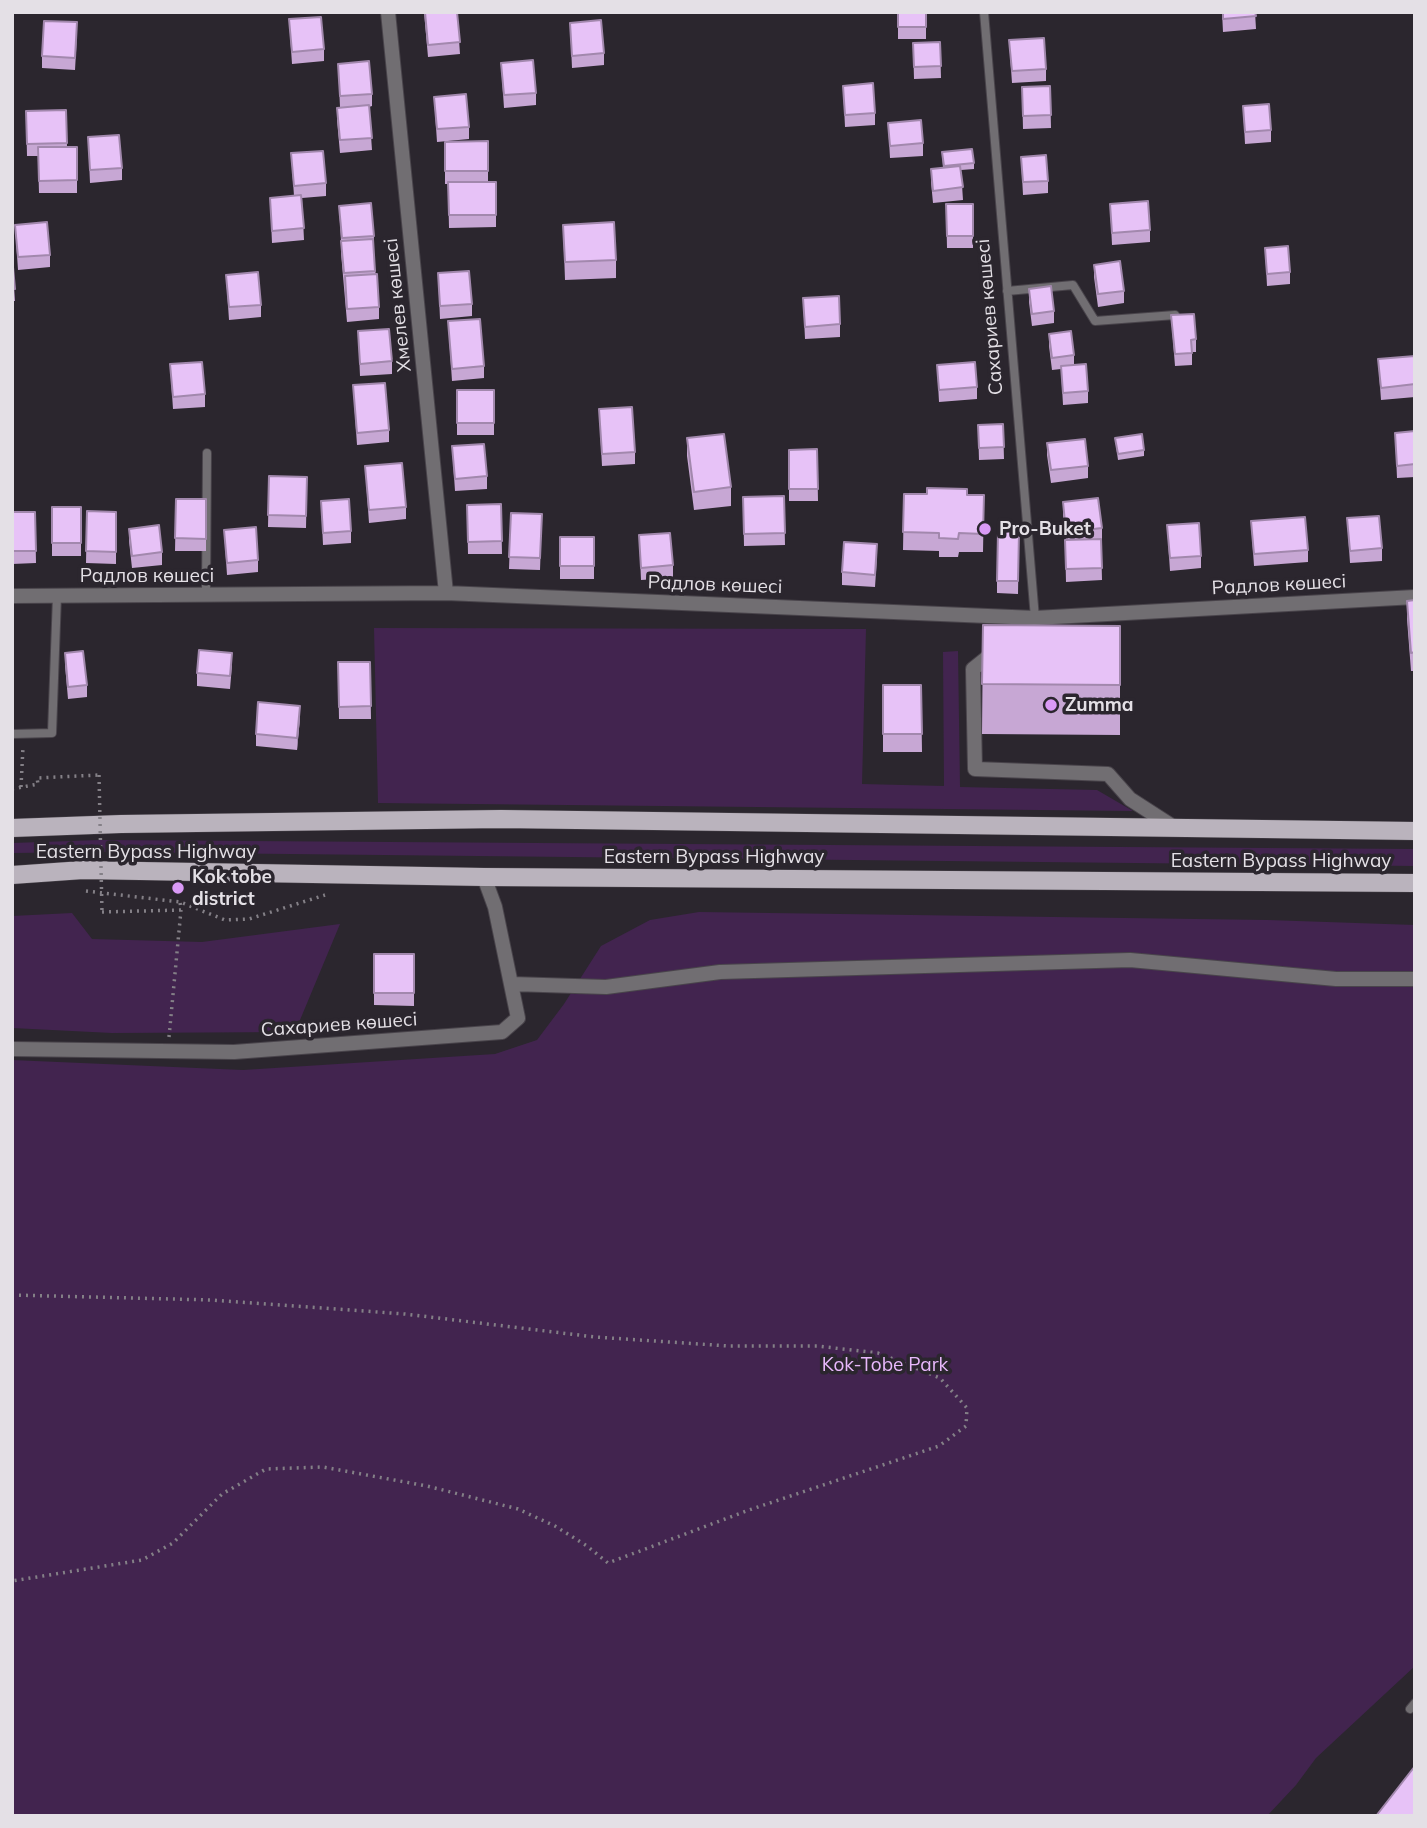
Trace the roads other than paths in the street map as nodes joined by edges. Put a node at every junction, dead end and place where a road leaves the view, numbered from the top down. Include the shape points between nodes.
1 (388, 12) edge
2 (984, 12) edge
3 (1007, 291) junction
4 (1175, 315) edge
5 (207, 453) dead end
6 (446, 593) junction
7 (206, 594) junction
8 (12, 596) edge
9 (57, 596) junction
10 (1415, 597) edge
11 (990, 616) junction
12 (1035, 618) junction
13 (12, 734) edge
14 (12, 828) edge
15 (1175, 828) junction
16 (1415, 831) edge
17 (12, 874) edge
18 (484, 877) junction
19 (1415, 883) edge
20 (1415, 979) edge
21 (512, 984) junction
22 (12, 1049) edge

1 - 6 street, Хмелев көшесі
2 - 3 lane, Сахариев көшесі
3 - 4 lane via 1073,285 1095,321
3 - 12 lane, Сахариев көшесі
5 - 7 lane
6 - 7 street, Радлов көшесі
6 - 11 street, Радлов көшесі
7 - 9 street, Радлов көшесі
8 - 9 street, Радлов көшесі
9 - 13 lane via 52,733
10 - 12 street, Радлов көшесі
11 - 12 street, Радлов көшесі
11 - 15 street via 993,653 973,669 975,769 1108,774 1130,799
14 - 15 main road, Eastern Bypass Highway via 501,820
15 - 16 main road, Eastern Bypass Highway
17 - 18 main road, Eastern Bypass Highway via 83,870
18 - 19 main road, Eastern Bypass Highway
18 - 21 street, Сахариев көшесі
20 - 21 street via 1336,979 1130,960 720,972 606,987
21 - 22 street, Сахариев көшесі via 518,1018 502,1032 234,1052

